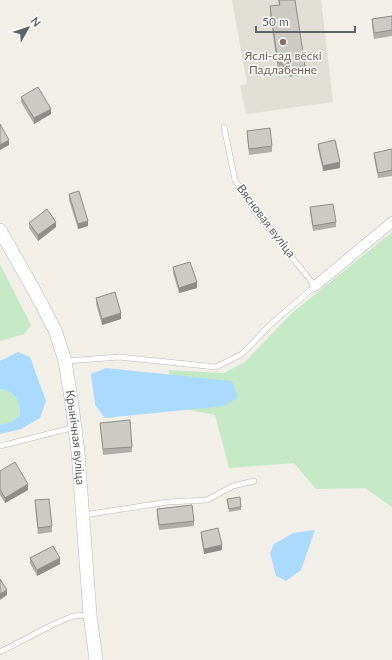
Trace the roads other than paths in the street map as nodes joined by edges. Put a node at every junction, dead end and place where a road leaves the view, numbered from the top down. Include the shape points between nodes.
1 (224, 127) dead end
2 (392, 222) edge
3 (0, 230) edge
4 (315, 286) junction
5 (65, 361) junction
6 (75, 427) junction
7 (0, 446) edge
8 (254, 481) dead end
9 (83, 515) junction
10 (90, 615) junction
11 (0, 652) edge
12 (96, 660) edge

1 - 4 lane, Вясновая вуліца via 235,180 256,213
2 - 4 street
3 - 5 street, Крынічная вуліца via 54,330
4 - 5 lane via 270,325 242,354 216,367 118,357
5 - 6 street, Крынічная вуліца
6 - 7 lane
6 - 9 street, Крынічная вуліца
8 - 9 lane via 233,486 207,500 168,502
9 - 10 street, Крынічная вуліца
10 - 11 lane via 73,616
10 - 12 street, Крынічная вуліца

